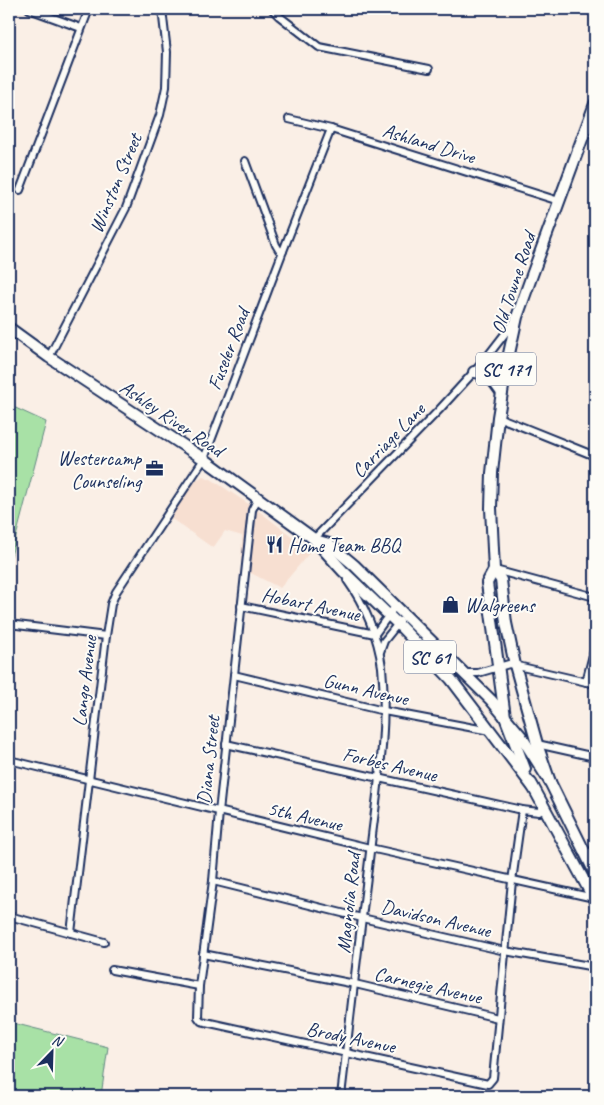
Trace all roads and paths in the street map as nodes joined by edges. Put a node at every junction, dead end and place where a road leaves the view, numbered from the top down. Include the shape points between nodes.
1 (12, 9) edge
2 (29, 9) edge
3 (89, 9) edge
4 (162, 9) edge
5 (272, 9) edge
6 (9, 16) edge
7 (82, 28) junction
8 (429, 69) dead end
9 (595, 104) edge
10 (289, 119) dead end
11 (331, 129) junction
12 (245, 161) dead end
13 (20, 190) dead end
14 (559, 200) junction
15 (283, 251) junction
16 (518, 317) junction
17 (9, 328) edge
18 (49, 357) junction
19 (483, 362) junction
20 (507, 363) junction
21 (474, 372) junction
22 (502, 393) junction
23 (498, 417) junction
24 (595, 456) edge
25 (204, 459) junction
26 (258, 498) junction
27 (314, 539) junction
28 (494, 570) junction
29 (595, 597) edge
30 (396, 605) junction
31 (241, 606) junction
32 (388, 615) junction
33 (405, 615) junction
34 (9, 624) edge
35 (398, 624) junction
36 (375, 634) junction
37 (106, 636) junction
38 (595, 647) edge
39 (379, 653) junction
40 (515, 665) junction
41 (499, 667) junction
42 (463, 673) junction
43 (234, 675) junction
44 (586, 682) junction
45 (595, 684) edge
46 (384, 711) junction
47 (505, 717) junction
48 (491, 731) junction
49 (226, 744) junction
50 (537, 744) junction
51 (595, 757) edge
52 (9, 760) edge
53 (89, 779) junction
54 (379, 779) junction
55 (550, 782) junction
56 (533, 787) junction
57 (545, 808) junction
58 (522, 810) junction
59 (219, 812) junction
60 (370, 848) junction
61 (595, 849) edge
62 (586, 856) junction
63 (595, 872) edge
64 (213, 881) junction
65 (512, 881) junction
66 (595, 899) edge
67 (9, 916) edge
68 (362, 918) junction
69 (72, 933) junction
70 (104, 942) dead end
71 (505, 951) junction
72 (203, 954) junction
73 (595, 967) edge
74 (112, 970) dead end
75 (355, 984) junction
76 (199, 986) junction
77 (498, 1018) junction
78 (206, 1023) joint
79 (346, 1052) junction
80 (341, 1096) edge

1 - 6 street
2 - 7 street
3 - 7 street
4 - 18 street, Winston Street via 167,52 166,87 160,114 126,208
5 - 8 street via 319,47
7 - 13 street
9 - 14 main road, Old Towne Road / SC 171
10 - 11 street, Ashland Drive
11 - 14 street, Ashland Drive
11 - 15 street, Fuseler Road
12 - 15 street via 276,245
14 - 16 main road, Old Towne Road / SC 171
15 - 25 street, Fuseler Road
16 - 19 street, Carriage Lane
16 - 20 main road, Old Towne Road / SC 171
17 - 18 main road, Ashley River Road / SC 61
18 - 25 main road, Ashley River Road / SC 61
19 - 20 street
19 - 21 street, Carriage Lane
20 - 22 main road, Old Towne Road / SC 171
21 - 22 main road via 483,372
21 - 27 street, Carriage Lane
22 - 23 main road, Old Towne Road / SC 171
23 - 24 street
23 - 28 main road, Old Towne Road / SC 171 via 491,508
25 - 26 main road, Ashley River Road / SC 61
25 - 37 street, Lango Avenue via 116,592
26 - 27 main road, Ashley River Road / SC 61
26 - 31 street, Diana Street via 252,510
27 - 30 main road, Ashley River Road / SC 61 via 329,544
27 - 32 main road, Ashley River Road / SC 61
27 - 36 street, Magnolia Road via 350,585
28 - 29 street
28 - 40 main road, SC 171 via 501,580
28 - 41 main road, SC 171 via 487,583
30 - 32 street
30 - 33 main road, Ashley River Road / SC 61
31 - 36 street, Hobart Avenue
31 - 43 street, Diana Street
32 - 35 main road, Ashley River Road / SC 61
32 - 36 street
33 - 35 street
33 - 42 main road, Ashley River Road / SC 61
34 - 37 street
35 - 39 street
35 - 48 main road, Ashley River Road / SC 61 via 451,679
36 - 39 street, Magnolia Road
37 - 53 street, Lango Avenue
38 - 44 street
39 - 46 street, Magnolia Road
40 - 41 street
40 - 44 street
40 - 50 main road, SC 171
41 - 42 street
41 - 47 main road, SC 171
42 - 47 main road, Ashley River Road / SC 61
43 - 46 street, Gunn Avenue
43 - 49 street, Diana Street
44 - 45 street
46 - 48 street, Gunn Avenue
46 - 54 street, Magnolia Road
47 - 55 main road, Ashley River Road / SC 61
47 - 56 main road, SC 171
48 - 56 main road, Ashley River Road / SC 61
49 - 54 street, Forbes Avenue
49 - 59 street, Diana Street
50 - 51 street
50 - 55 main road, SC 171
52 - 53 street, 5th Avenue
53 - 59 street, 5th Avenue
53 - 69 street, Lango Avenue
54 - 58 street, Forbes Avenue
54 - 60 street, Magnolia Road
55 - 62 main road, SC 171
56 - 57 main road, SC 171
57 - 58 street, Forbes Avenue via 536,812
57 - 66 main road, SC 171
58 - 65 street
59 - 60 street, 5th Avenue
59 - 64 street, Diana Street
60 - 65 street, 5th Avenue
60 - 68 street, Magnolia Road
61 - 62 street
62 - 63 main road, SC 171
64 - 68 street, Davidson Avenue
64 - 72 street, Diana Street
65 - 66 street, 5th Avenue
65 - 71 street
67 - 69 street
68 - 71 street, Davidson Avenue
68 - 75 street, Magnolia Road
69 - 70 street
71 - 73 street, Davidson Avenue
71 - 77 street
72 - 75 street, Carnegie Avenue
72 - 76 street, Diana Street
74 - 76 street
75 - 77 street, Carnegie Avenue
75 - 79 street, Magnolia Road
76 - 78 street, Diana Street via 198,1017
77 - 79 street, Brody Avenue via 493,1078 488,1084
78 - 79 street, Brody Avenue
79 - 80 street, Magnolia Road

